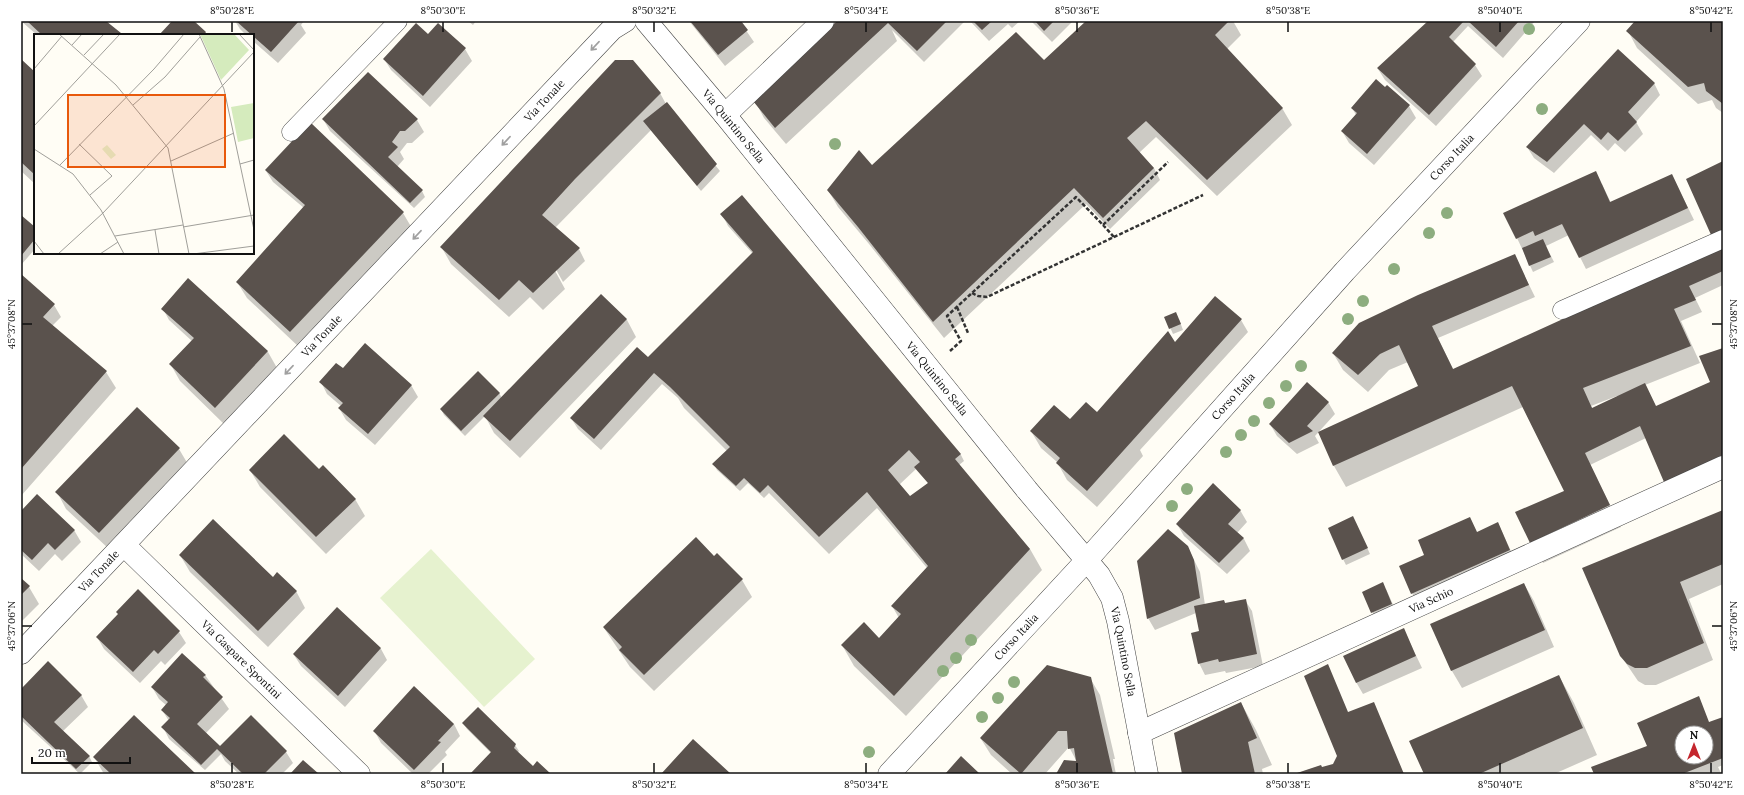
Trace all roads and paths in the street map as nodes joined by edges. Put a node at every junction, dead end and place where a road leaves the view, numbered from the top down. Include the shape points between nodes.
1 (398, 21) edge
2 (625, 21) edge
3 (646, 21) edge
4 (823, 21) edge
5 (1579, 21) edge
6 (725, 115) junction
7 (291, 132) dead end
8 (1168, 162) dead end
9 (1203, 195) dead end
10 (1103, 225) junction
11 (1114, 236) junction
12 (1723, 239) edge
13 (972, 293) junction
14 (957, 307) junction
15 (1562, 310) dead end
16 (968, 333) dead end
17 (948, 352) dead end
18 (1723, 467) edge
19 (124, 545) junction
20 (1086, 561) junction
21 (21, 653) edge
22 (1139, 732) junction
23 (359, 774) edge
24 (890, 774) edge
25 (1147, 774) edge

1 - 7 lane
2 -> 19 street, Via Tonale via 612,29
3 - 6 street, Via Quintino Sella
4 - 6 street
5 - 20 street, Corso Italia via 1345,271
6 - 20 street, Via Quintino Sella via 911,348
8 - 10 path
9 - 11 path
10 - 11 path
10 - 13 path via 1076,197
11 - 13 path via 987,297
12 - 15 lane
13 - 14 path
14 - 16 path
14 - 17 path via 947,316 962,341
18 - 22 street, Via Schio
19 - 21 street, Via Tonale
19 - 23 street, Via Gaspare Spontini
20 - 22 street, Via Quintino Sella via 1099,575 1112,598
20 - 24 street, Corso Italia
22 - 25 street, Via Quintino Sella

